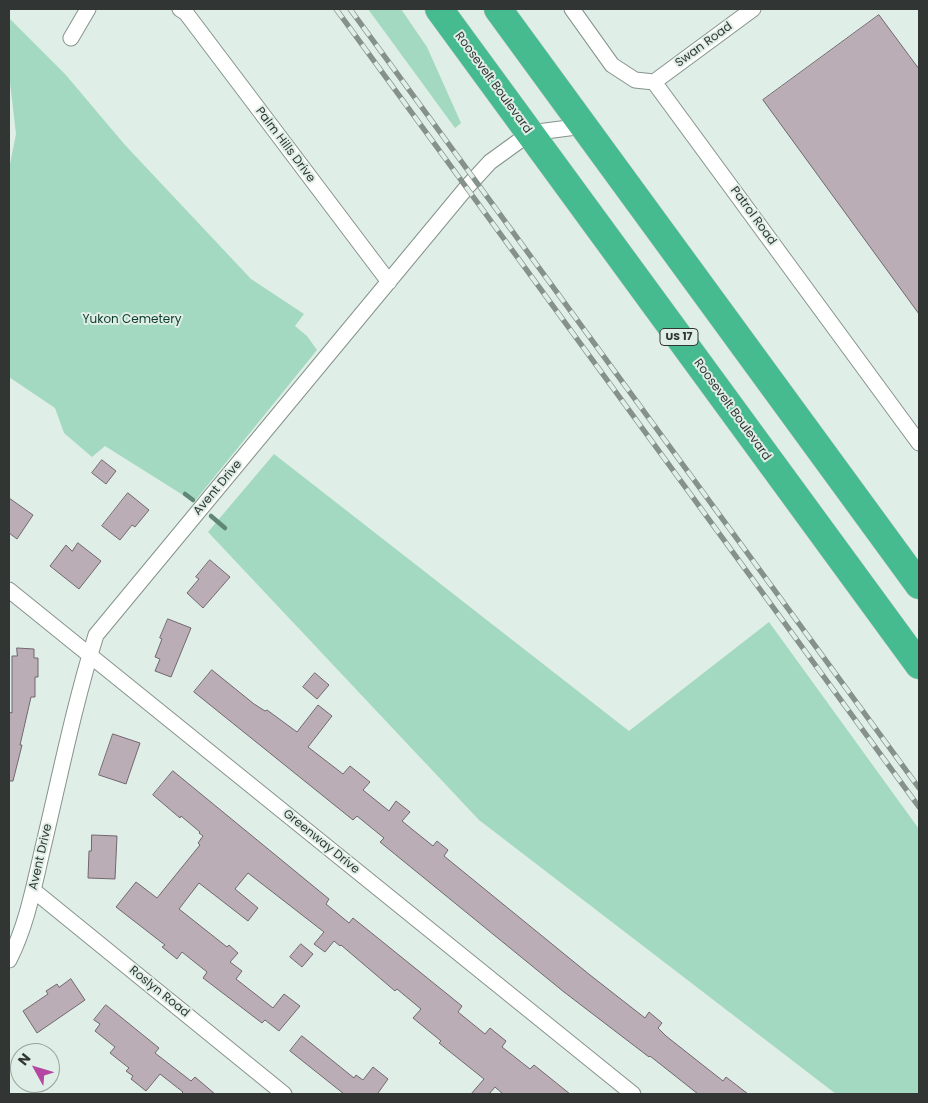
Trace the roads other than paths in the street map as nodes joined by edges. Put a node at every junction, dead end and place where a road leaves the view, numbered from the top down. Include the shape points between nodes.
1 (88, 9) edge
2 (180, 9) edge
3 (439, 9) edge
4 (498, 9) edge
5 (572, 9) edge
6 (753, 9) edge
7 (71, 38) dead end
8 (654, 82) junction
9 (584, 126) junction
10 (530, 133) junction
11 (389, 282) junction
12 (919, 443) edge
13 (919, 585) edge
14 (9, 590) edge
15 (90, 655) junction
16 (919, 665) edge
17 (33, 890) junction
18 (9, 960) edge
19 (284, 1094) edge
20 (633, 1094) edge

1 - 7 street
2 - 11 street, Palm Hills Drive
3 - 10 highway, Roosevelt Boulevard / US 17
4 - 9 highway
5 - 8 street via 612,65 635,80
6 - 8 street, Swan Road
8 - 12 street, Patrol Road
9 - 10 street, Avent Drive
9 - 13 highway
10 - 11 street, Avent Drive via 490,162
10 - 16 highway, Roosevelt Boulevard / US 17
11 - 15 street, Avent Drive via 96,635
14 - 15 street, Greenway Drive
15 - 17 street, Avent Drive
15 - 20 street, Greenway Drive
17 - 18 street, Avent Drive
17 - 19 street, Roslyn Road

